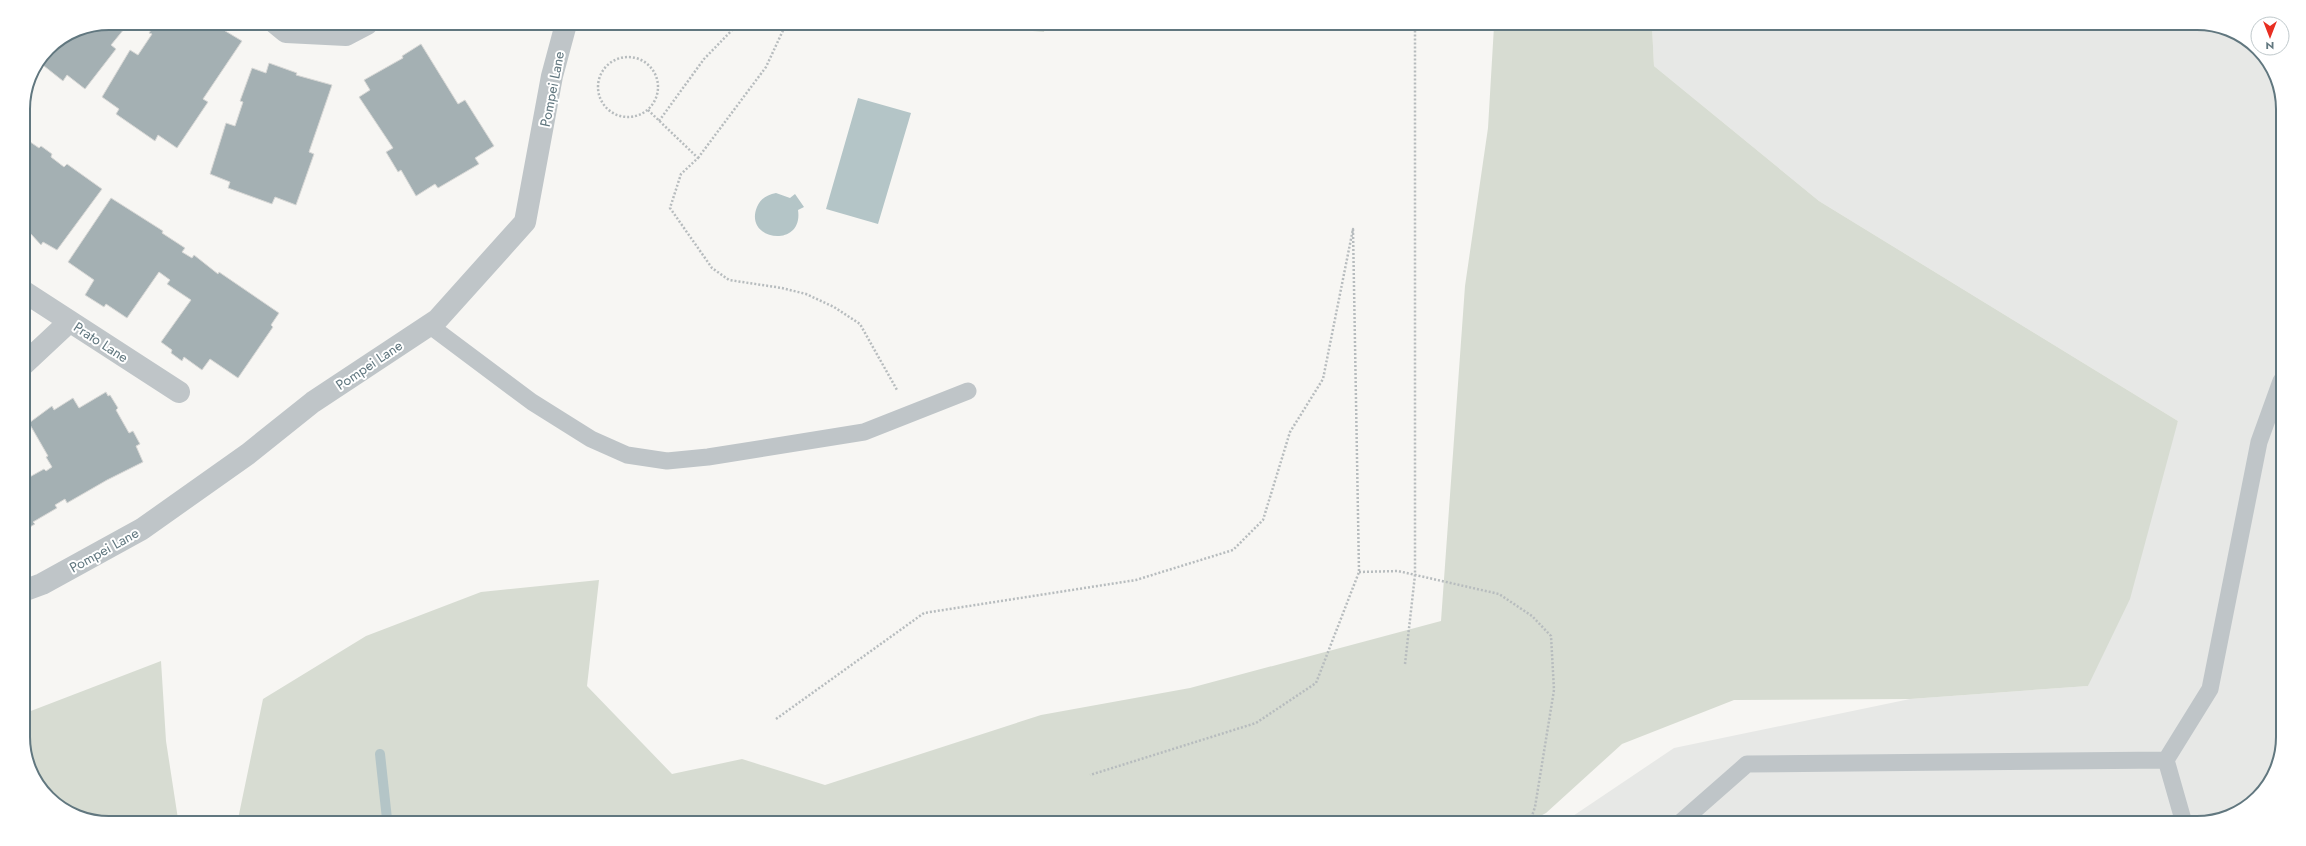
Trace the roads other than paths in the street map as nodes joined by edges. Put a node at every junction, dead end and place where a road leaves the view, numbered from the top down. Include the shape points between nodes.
1 (284, 30) edge
2 (356, 30) edge
3 (564, 30) edge
4 (30, 296) edge
5 (69, 322) junction
6 (429, 325) junction
7 (30, 358) edge
8 (968, 391) dead end
9 (178, 392) dead end
10 (2276, 395) edge
11 (30, 588) edge
12 (2166, 760) junction
13 (1688, 816) edge
14 (2182, 816) edge

1 - 2 street via 346,35
3 - 6 street, Pompei Lane via 552,76 525,222 437,320
4 - 5 street, Prato Lane
5 - 7 street
5 - 9 street, Prato Lane
6 - 8 lane via 532,402 591,438 626,455 667,461 708,457 864,432
6 - 11 street, Pompei Lane via 313,402 248,454 142,529
10 - 12 lane via 2259,442 2210,689
12 - 13 lane via 1747,764
12 - 14 lane

